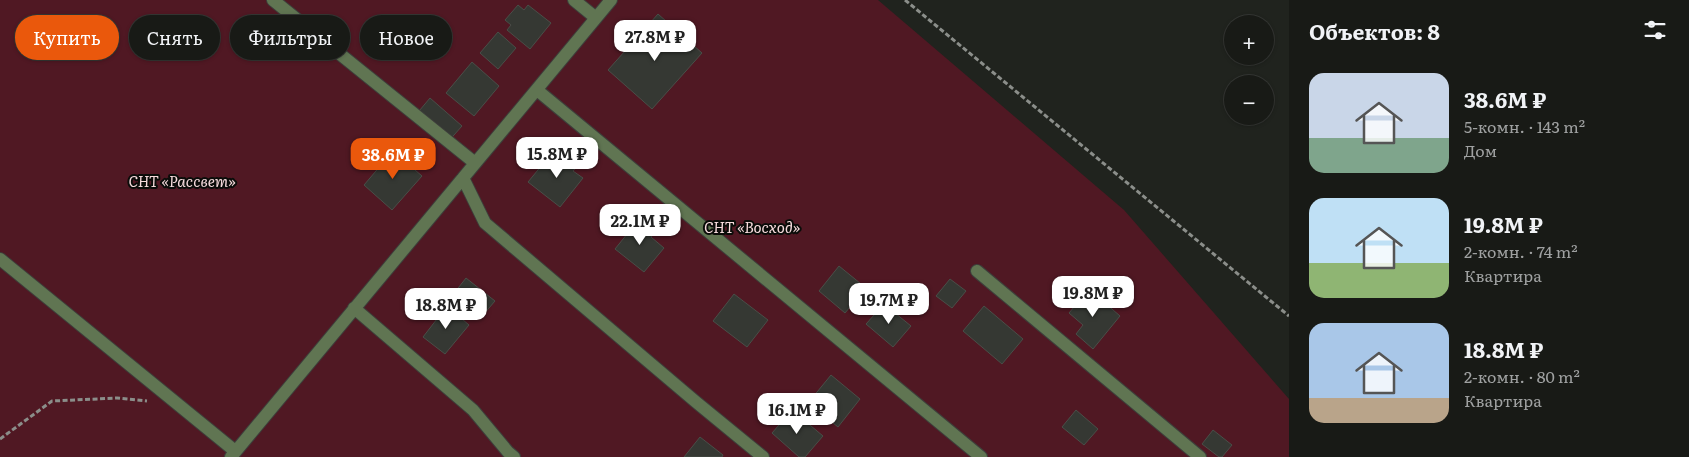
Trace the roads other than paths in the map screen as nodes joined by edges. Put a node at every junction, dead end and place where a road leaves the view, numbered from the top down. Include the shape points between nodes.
1 (273, 0) edge
2 (574, 0) edge
3 (611, 0) edge
4 (596, 18) junction
5 (537, 90) junction
6 (475, 163) junction
7 (463, 178) junction
8 (0, 259) edge
9 (977, 271) dead end
10 (354, 308) junction
11 (233, 454) edge
12 (514, 457) edge
13 (763, 457) edge
14 (981, 457) edge
15 (1200, 457) edge

1 - 6 lane
2 - 4 lane
3 - 4 lane
4 - 5 lane
5 - 6 lane
5 - 14 lane
6 - 7 lane
7 - 10 lane
7 - 13 lane via 485,223
8 - 11 lane via 176,403
9 - 15 lane
10 - 11 lane
10 - 12 lane via 473,410

